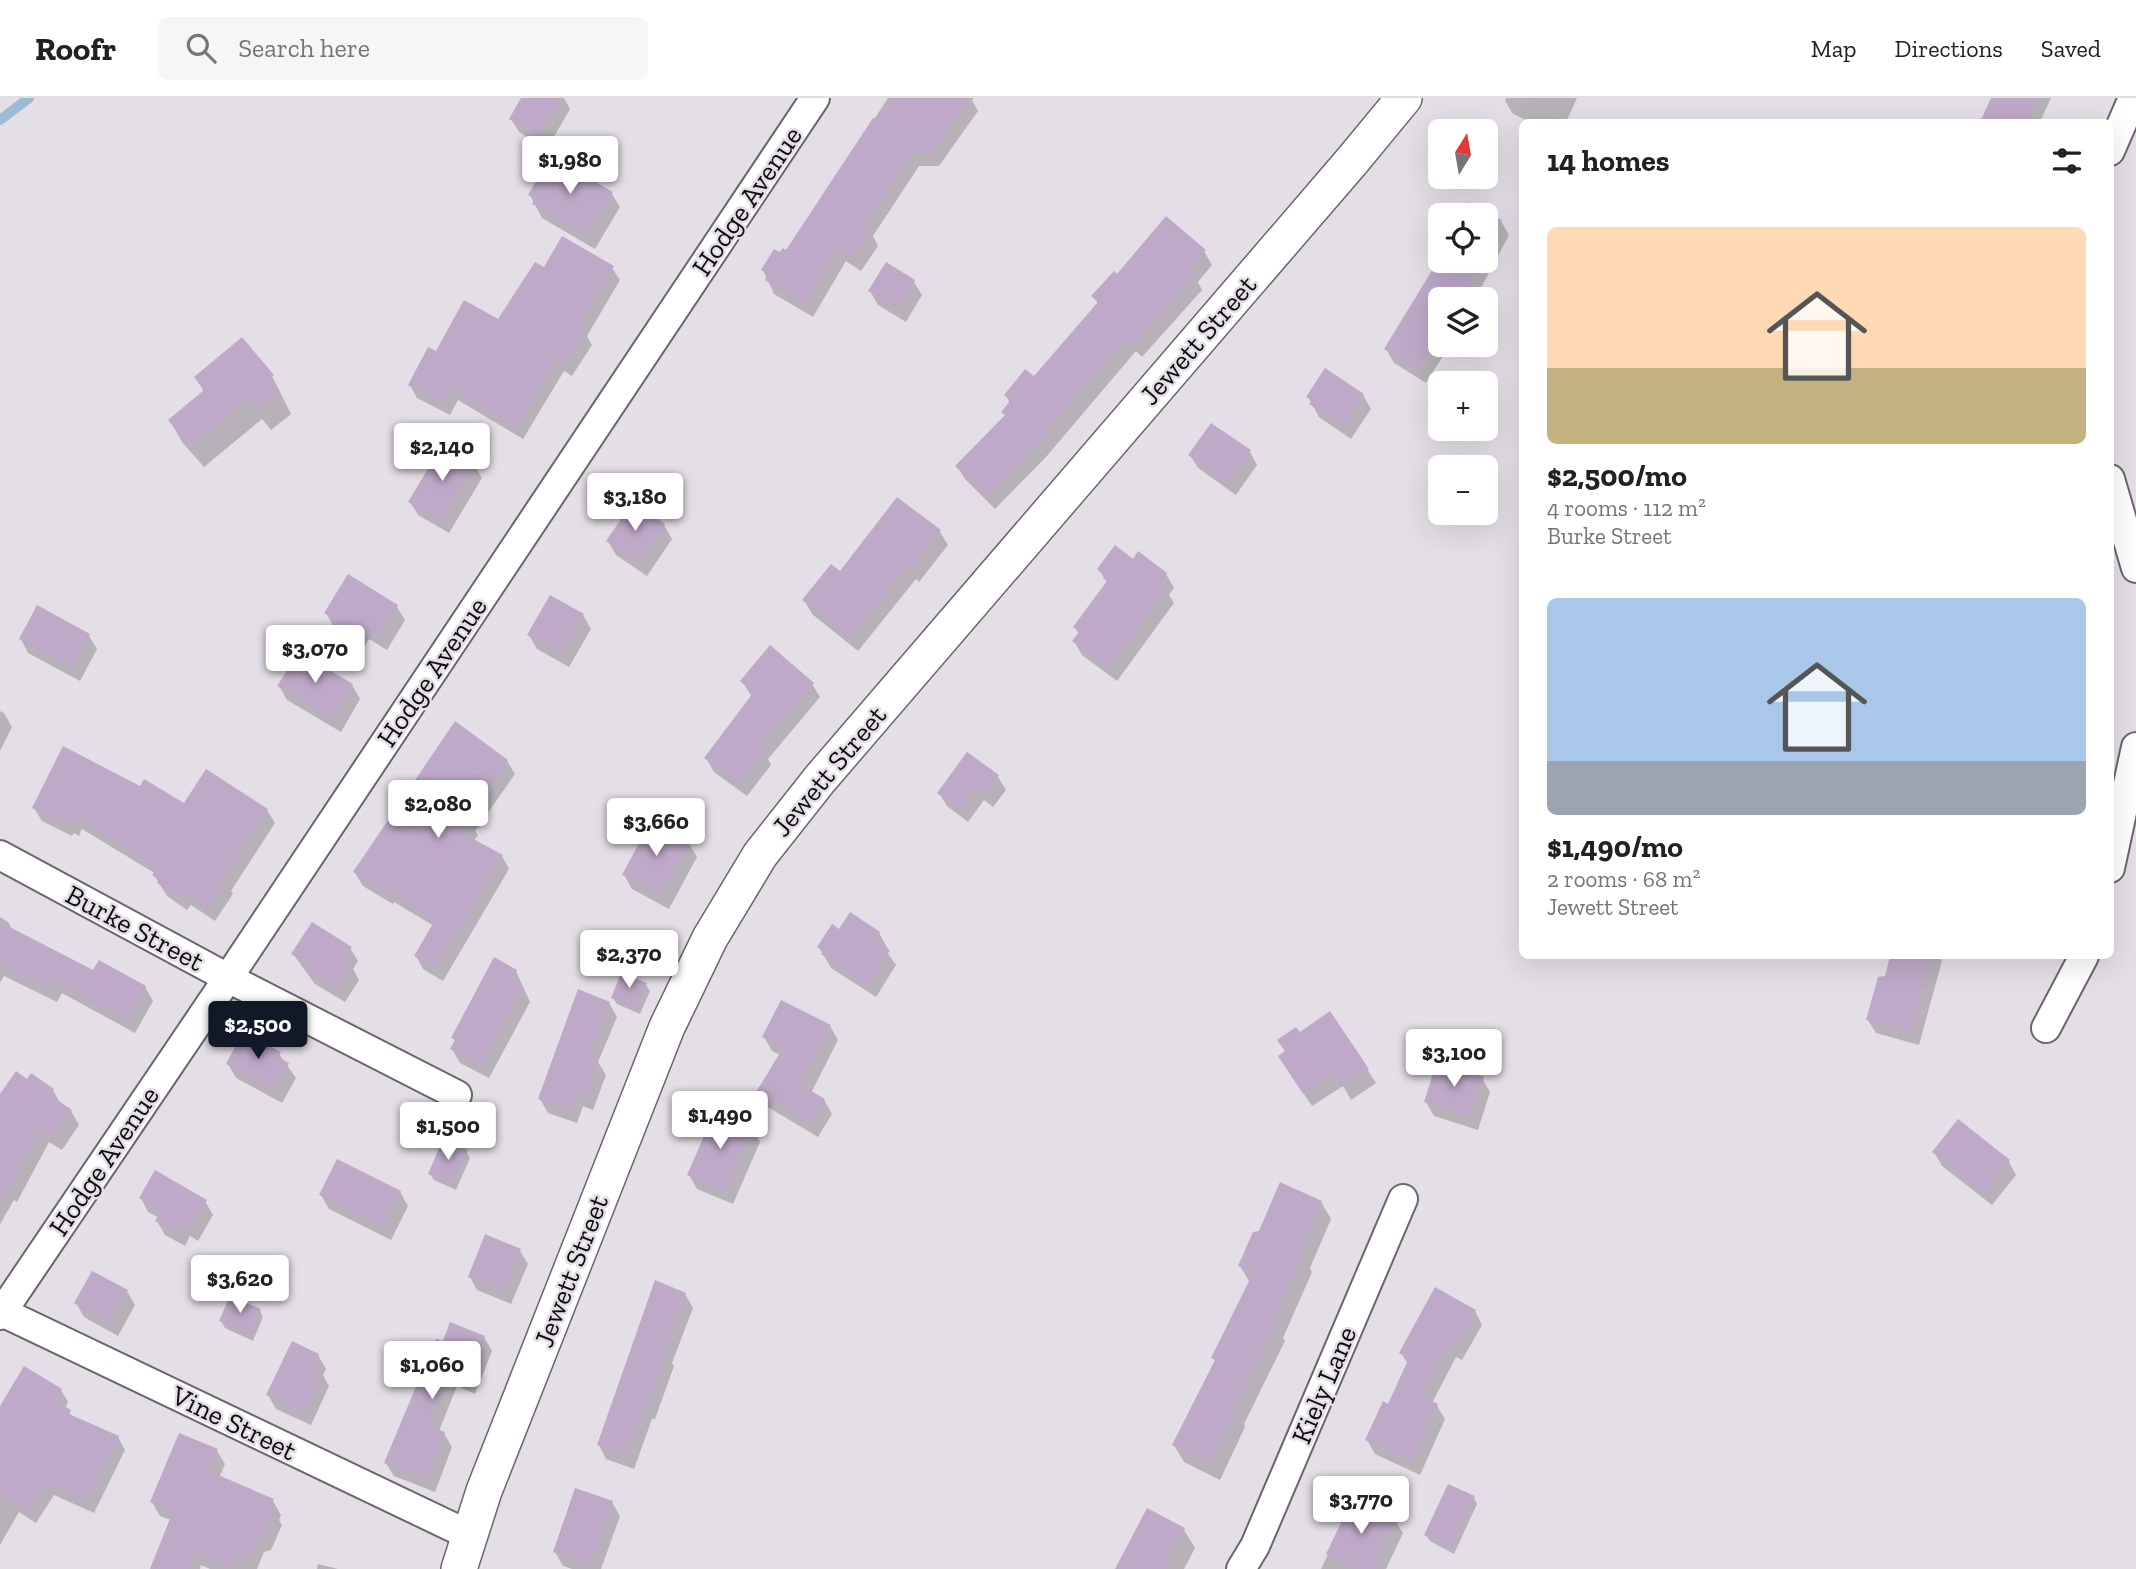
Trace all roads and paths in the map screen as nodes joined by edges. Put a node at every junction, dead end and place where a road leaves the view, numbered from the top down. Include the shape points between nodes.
1 (815, 98) edge
2 (1404, 98) edge
3 (2133, 98) edge
4 (2114, 142) edge
5 (2114, 493) edge
6 (2136, 568) edge
7 (2136, 747) edge
8 (2114, 849) edge
9 (0, 855) edge
10 (2082, 959) edge
11 (228, 978) junction
12 (2046, 1028) dead end
13 (457, 1095) dead end
14 (1403, 1199) dead end
15 (1, 1312) edge
16 (469, 1535) junction
17 (459, 1569) edge
18 (1241, 1569) edge

1 - 11 street, Hodge Avenue
2 - 16 street, Jewett Street via 820,779 760,855 710,937 667,1027
3 - 4 street
5 - 6 street
7 - 8 street
9 - 11 street, Burke Street
10 - 12 street
11 - 13 street, Burke Street
11 - 15 street, Hodge Avenue
14 - 18 street, Kiely Lane via 1255,1546
15 - 16 street, Vine Street
16 - 17 street, Jewett Street

